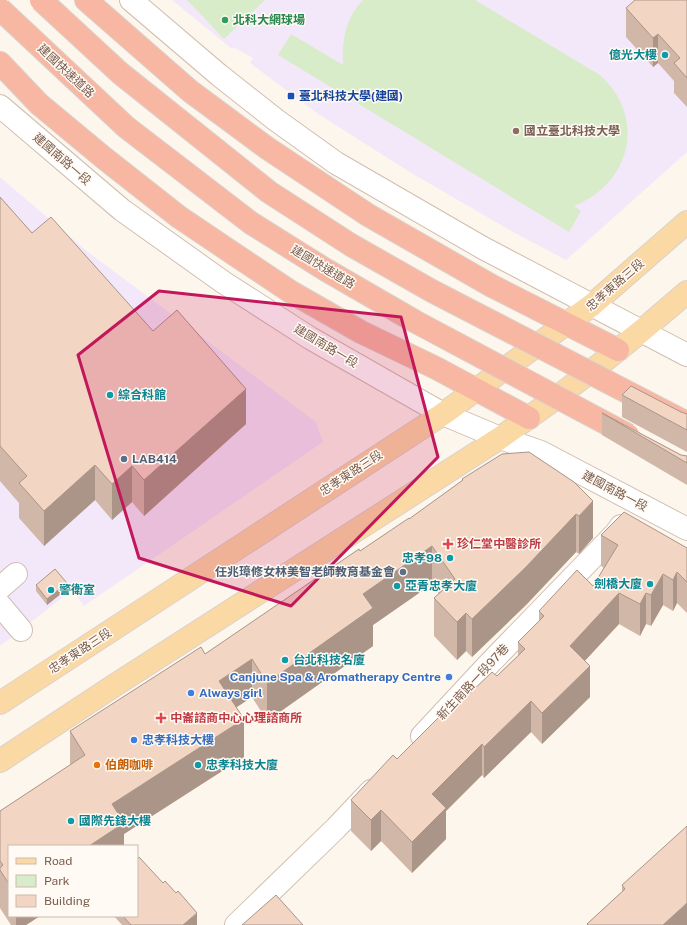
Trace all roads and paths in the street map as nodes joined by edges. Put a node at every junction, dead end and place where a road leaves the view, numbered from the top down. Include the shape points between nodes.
1 (41, 0) edge
2 (86, 0) edge
3 (131, 0) edge
4 (0, 9) edge
5 (0, 63) edge
6 (3, 113) edge
7 (687, 222) edge
8 (687, 292) edge
9 (592, 306) junction
10 (568, 324) junction
11 (642, 332) junction
12 (618, 350) junction
13 (687, 355) edge
14 (478, 389) junction
15 (443, 414) junction
16 (529, 418) junction
17 (687, 423) edge
18 (500, 438) junction
19 (645, 444) edge
20 (638, 503) junction
21 (687, 529) edge
22 (16, 574) dead end
23 (0, 588) edge
24 (0, 605) edge
25 (21, 630) dead end
26 (0, 703) edge
27 (410, 749) edge
28 (0, 761) edge
29 (383, 777) edge
30 (236, 925) edge

1 - 17 highway, bridge via 120,73 269,192 351,245 432,291
2 - 10 highway via 190,91 267,148 368,215 492,286
3 - 9 street via 218,75 336,163 483,248
4 - 19 highway, 建國快速道路, bridge via 126,127 251,223 416,322
5 - 14 highway via 39,104 179,217 291,292 361,332
6 - 15 street, 建國南路一段 via 122,210 223,282 310,338
7 - 9 main road, 忠孝東路三段
8 - 11 main road
9 - 10 main road, 忠孝東路三段
9 - 11 street
10 - 12 highway
10 - 14 main road, 忠孝東路三段
11 - 12 main road
11 - 13 street
12 - 16 main road
14 - 15 main road, 忠孝東路三段
14 - 16 highway
15 - 18 street, 建國南路一段
15 - 26 main road, 忠孝東路三段
16 - 18 main road
18 - 20 street, 建國南路一段 via 542,452
18 - 28 main road
20 - 21 street, 建國南路一段
20 - 27 street, 新生南路一段97巷 via 616,533
22 - 23 street
24 - 25 street
29 - 30 street via 336,828

